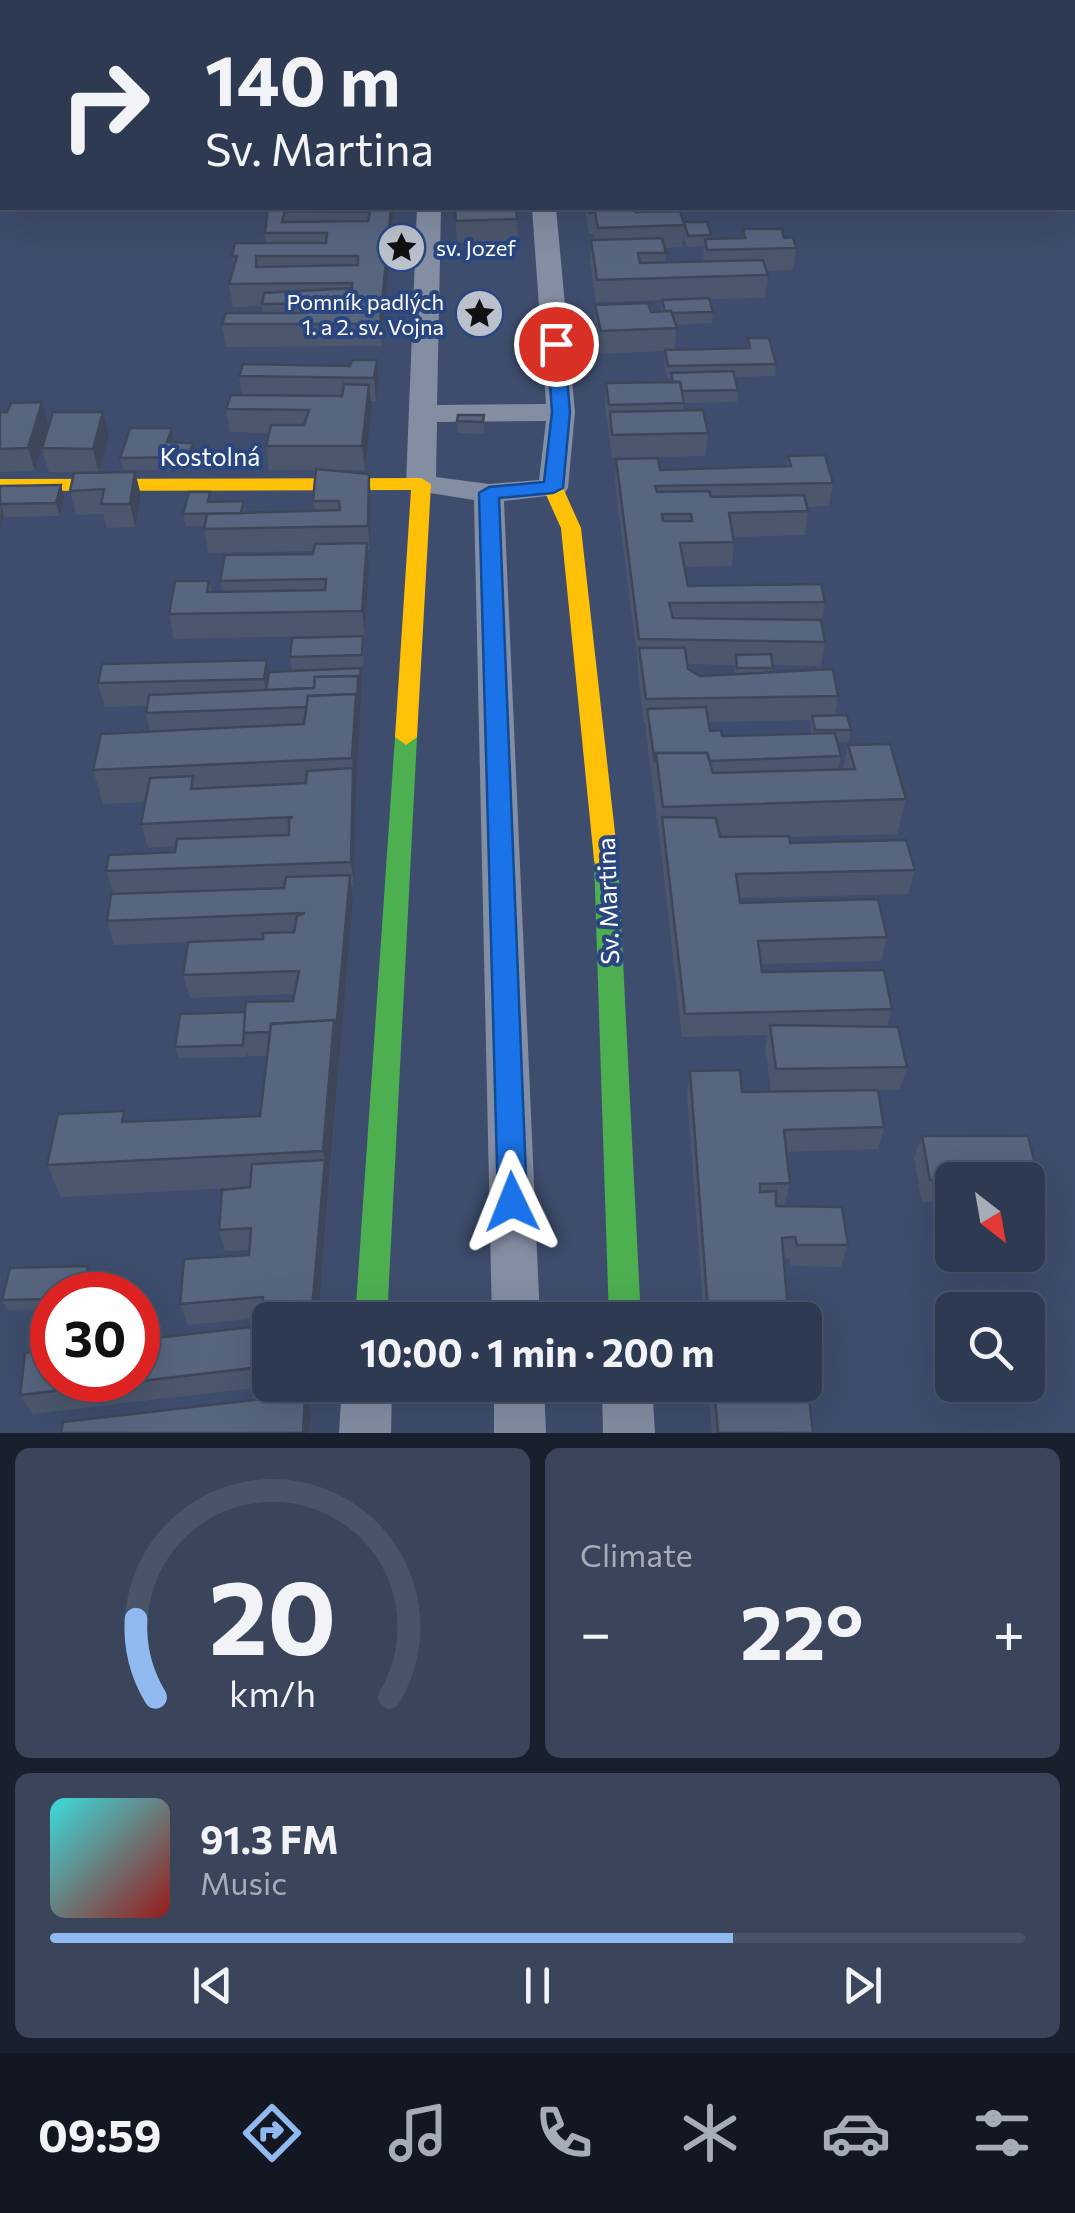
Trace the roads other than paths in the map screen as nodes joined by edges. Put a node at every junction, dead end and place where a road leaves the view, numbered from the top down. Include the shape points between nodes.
1 (429, 210) edge
2 (544, 210) edge
3 (561, 412) junction
4 (421, 414) junction
5 (421, 484) junction
6 (0, 485) edge
7 (553, 488) junction
8 (489, 493) junction
9 (372, 1302) edge
10 (515, 1302) edge
11 (624, 1302) edge
12 (367, 1402) edge
13 (519, 1402) edge
14 (628, 1402) edge
15 (364, 1433) edge
16 (520, 1433) edge
17 (629, 1433) edge

1 - 4 street
2 - 3 street, Sv. Martina
3 - 4 street
3 - 7 street, Sv. Martina
4 - 5 street
5 - 6 street, Kostolná
5 - 8 street
5 - 9 street
7 - 8 street
7 - 11 street, Sv. Martina via 571,528 605,830
8 - 10 street
12 - 15 street
13 - 16 street
14 - 17 street

